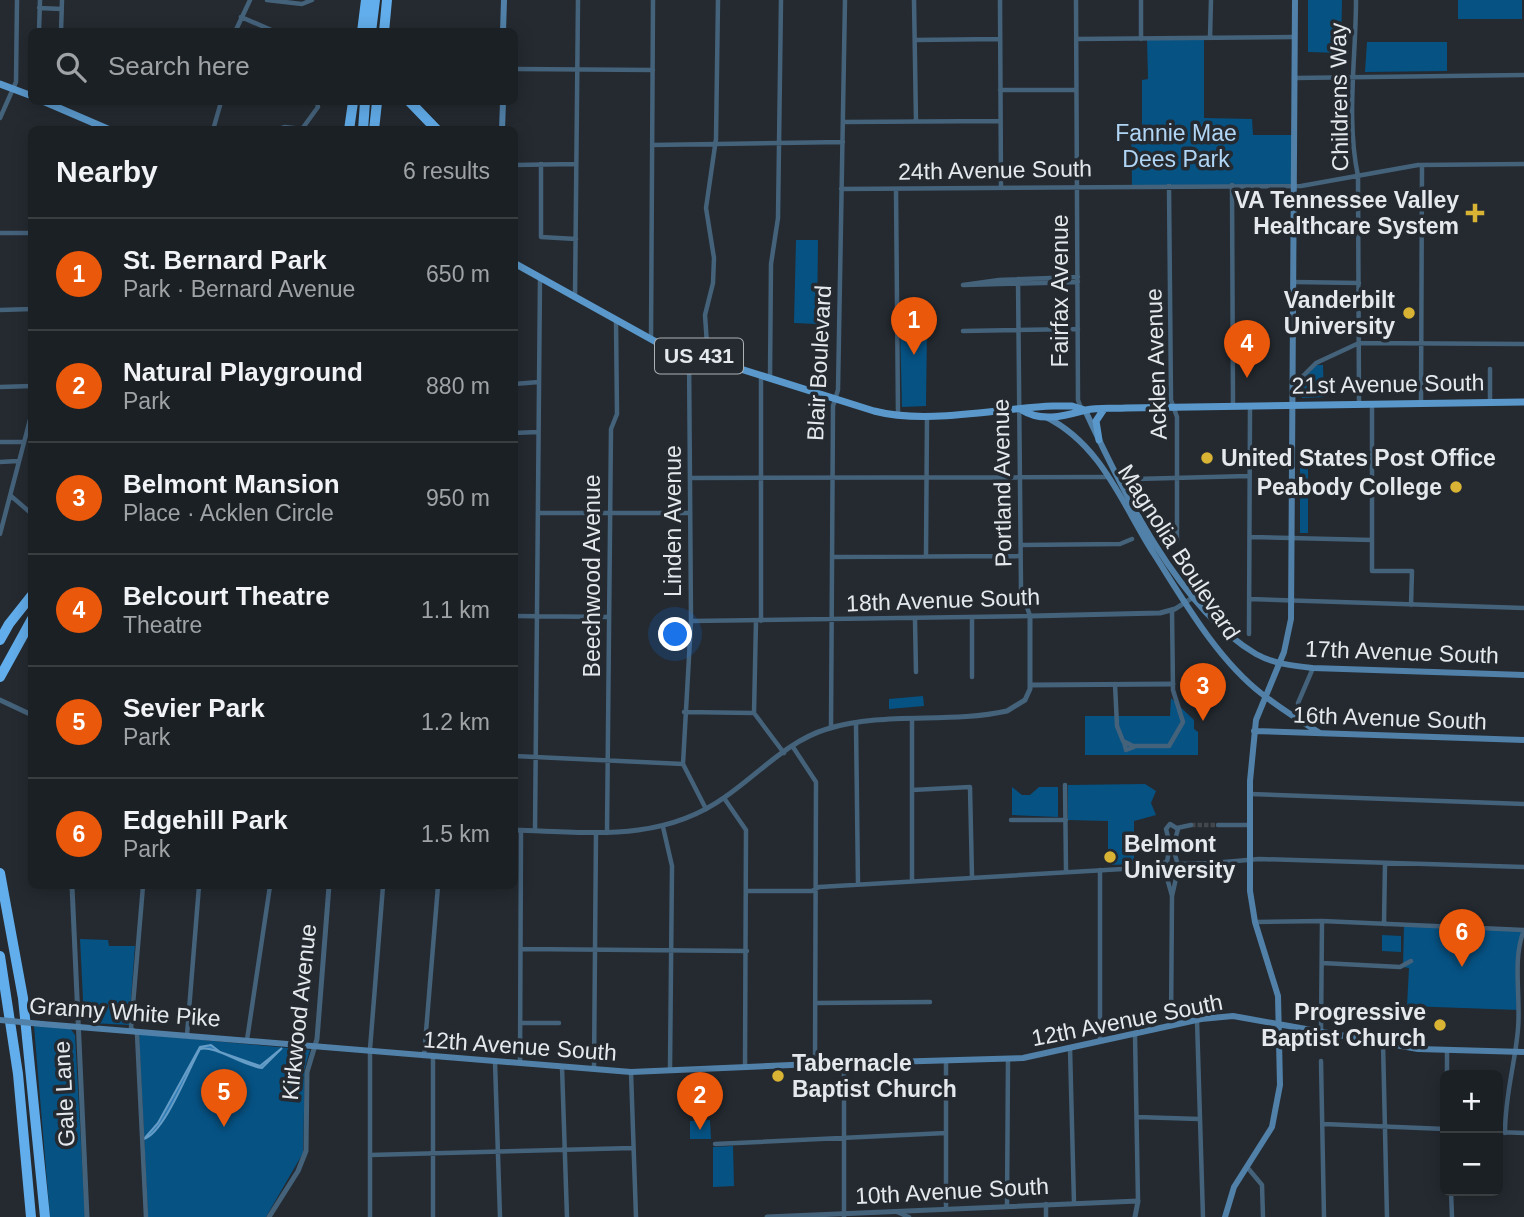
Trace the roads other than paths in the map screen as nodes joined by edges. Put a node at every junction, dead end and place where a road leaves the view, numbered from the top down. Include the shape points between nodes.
1 (17, 0) edge
2 (40, 0) edge
3 (62, 0) edge
4 (250, 0) edge
5 (267, 0) edge
6 (312, 0) edge
7 (367, 0) edge
8 (375, 0) edge
9 (387, 0) edge
10 (393, 0) edge
11 (504, 0) edge
12 (578, 0) edge
13 (653, 0) edge
14 (718, 0) edge
15 (781, 0) edge
16 (845, 0) edge
17 (914, 0) edge
18 (1000, 0) edge
19 (1076, 0) edge
20 (1141, 0) edge
21 (1210, 0) edge
22 (1295, 0) edge
23 (1356, 0) edge
24 (39, 8) junction
25 (62, 9) junction
26 (241, 17) junction
27 (39, 28) edge
28 (61, 28) edge
29 (237, 28) edge
30 (267, 28) edge
31 (364, 28) edge
32 (372, 28) edge
33 (384, 28) edge
34 (391, 28) edge
35 (503, 28) edge
36 (1294, 37) junction
37 (1141, 38) junction
38 (1210, 38) junction
39 (1000, 39) junction
40 (1076, 39) junction
41 (915, 40) junction
42 (518, 69) edge
43 (653, 70) junction
44 (578, 71) junction
45 (1524, 75) edge
46 (1353, 77) junction
47 (1294, 78) junction
48 (0, 84) edge
49 (13, 88) junction
50 (1076, 89) junction
51 (1000, 90) junction
52 (28, 94) edge
53 (52, 105) edge
54 (220, 105) edge
55 (318, 105) edge
56 (354, 105) edge
57 (355, 105) edge
58 (365, 105) edge
59 (377, 105) edge
60 (413, 105) edge
61 (503, 105) edge
62 (0, 118) edge
63 (916, 121) junction
64 (1000, 121) junction
65 (843, 122) junction
66 (101, 126) edge
67 (214, 126) edge
68 (305, 126) edge
69 (350, 126) edge
70 (355, 126) edge
71 (362, 126) edge
72 (374, 126) edge
73 (433, 126) edge
74 (502, 126) edge
75 (779, 142) junction
76 (843, 142) junction
77 (715, 143) junction
78 (652, 145) junction
79 (541, 164) junction
80 (576, 164) junction
81 (1524, 164) edge
82 (518, 165) edge
83 (1422, 165) junction
84 (1358, 176) junction
85 (1232, 185) junction
86 (1169, 186) junction
87 (1294, 186) junction
88 (1077, 187) junction
89 (1001, 188) junction
90 (841, 189) junction
91 (896, 189) junction
92 (0, 233) edge
93 (28, 233) edge
94 (576, 239) junction
95 (518, 265) edge
96 (540, 278) junction
97 (1078, 280) junction
98 (1018, 282) junction
99 (1294, 282) junction
100 (1359, 283) junction
101 (575, 299) junction
102 (28, 309) edge
103 (0, 310) edge
104 (616, 321) junction
105 (1018, 329) junction
106 (1078, 329) junction
107 (963, 331) dead end
108 (651, 340) junction
109 (1359, 343) junction
110 (1420, 344) junction
111 (1524, 344) edge
112 (689, 352) junction
113 (708, 359) junction
114 (1490, 369) dead end
115 (761, 374) junction
116 (770, 377) junction
117 (539, 382) junction
118 (518, 384) edge
119 (28, 386) edge
120 (1293, 386) junction
121 (0, 387) edge
122 (836, 398) junction
123 (1490, 402) junction
124 (1524, 402) edge
125 (1292, 404) junction
126 (1359, 404) junction
127 (1371, 404) junction
128 (1422, 404) junction
129 (1233, 406) junction
130 (1250, 406) junction
131 (1172, 407) junction
132 (1104, 409) junction
133 (1021, 410) junction
134 (1085, 410) junction
135 (928, 414) junction
136 (898, 415) junction
137 (1042, 415) junction
138 (28, 427) edge
139 (538, 432) junction
140 (518, 433) edge
141 (1099, 440) junction
142 (0, 442) edge
143 (24, 442) junction
144 (18, 461) junction
145 (0, 462) edge
146 (1249, 475) junction
147 (1021, 477) junction
148 (1109, 477) junction
149 (1178, 477) junction
150 (690, 478) junction
151 (832, 478) junction
152 (926, 478) junction
153 (761, 479) junction
154 (1135, 479) dead end
155 (11, 496) junction
156 (28, 511) edge
157 (539, 513) junction
158 (689, 513) junction
159 (610, 514) junction
160 (0, 534) edge
161 (1250, 537) junction
162 (1292, 538) junction
163 (1132, 540) dead end
164 (1372, 540) junction
165 (1177, 541) dead end
166 (1021, 545) junction
167 (926, 555) junction
168 (1020, 556) junction
169 (832, 557) junction
170 (1249, 599) junction
171 (1189, 600) junction
172 (28, 601) edge
173 (1292, 601) junction
174 (1412, 605) junction
175 (1524, 608) edge
176 (1172, 610) junction
177 (518, 616) edge
178 (537, 616) junction
179 (1030, 616) junction
180 (609, 617) junction
181 (972, 619) junction
182 (915, 620) junction
183 (691, 621) junction
184 (758, 621) junction
185 (831, 621) junction
186 (28, 626) edge
187 (1249, 634) dead end
188 (0, 640) edge
189 (1280, 663) junction
190 (1313, 668) junction
191 (916, 672) dead end
192 (1524, 675) edge
193 (0, 677) edge
194 (972, 677) dead end
195 (1115, 684) junction
196 (1031, 685) junction
197 (1173, 687) junction
198 (1265, 696) junction
199 (1, 701) edge
200 (684, 712) junction
201 (28, 713) edge
202 (754, 713) junction
203 (912, 719) junction
204 (1300, 721) junction
205 (856, 724) junction
206 (831, 728) junction
207 (1254, 731) junction
208 (1320, 733) junction
209 (1524, 740) edge
210 (793, 747) junction
211 (784, 754) junction
212 (518, 756) edge
213 (536, 757) junction
214 (608, 760) junction
215 (683, 764) junction
216 (1065, 785) dead end
217 (912, 790) junction
218 (1250, 794) junction
219 (724, 798) junction
220 (1524, 804) edge
221 (706, 809) junction
222 (1011, 820) dead end
223 (1066, 820) junction
224 (1191, 825) tunnel mouth
225 (1219, 825) tunnel mouth
226 (1250, 825) junction
227 (663, 827) junction
228 (518, 830) edge
229 (1166, 830) junction
230 (1177, 830) junction
231 (535, 831) junction
232 (596, 834) junction
233 (607, 834) junction
234 (1249, 860) junction
235 (1167, 862) junction
236 (1178, 863) junction
237 (1213, 863) junction
238 (1385, 863) junction
239 (1524, 867) edge
240 (1139, 868) junction
241 (1100, 870) junction
242 (1066, 871) junction
243 (1166, 872) junction
244 (0, 873) edge
245 (1178, 874) junction
246 (972, 877) junction
247 (912, 880) junction
248 (858, 884) junction
249 (72, 889) edge
250 (143, 889) edge
251 (199, 889) edge
252 (270, 889) edge
253 (329, 889) edge
254 (383, 889) edge
255 (438, 889) edge
256 (816, 889) junction
257 (747, 891) junction
258 (1172, 896) junction
259 (1255, 922) junction
260 (1322, 922) junction
261 (1384, 923) junction
262 (1524, 930) edge
263 (520, 949) junction
264 (595, 950) junction
265 (670, 950) junction
266 (747, 951) junction
267 (0, 956) edge
268 (1411, 961) dead end
269 (1322, 962) junction
270 (1522, 973) edge
271 (930, 1002) dead end
272 (815, 1003) junction
273 (0, 1020) edge
274 (1197, 1020) junction
275 (520, 1023) junction
276 (559, 1023) dead end
277 (1280, 1023) junction
278 (78, 1026) junction
279 (1171, 1026) junction
280 (134, 1031) junction
281 (1321, 1032) junction
282 (187, 1035) junction
283 (1135, 1035) junction
284 (247, 1040) junction
285 (1100, 1042) junction
286 (1383, 1043) junction
287 (315, 1047) junction
288 (1070, 1048) junction
289 (1447, 1051) junction
290 (370, 1052) junction
291 (1514, 1052) junction
292 (1524, 1052) edge
293 (424, 1057) junction
294 (433, 1057) junction
295 (1008, 1059) junction
296 (946, 1061) junction
297 (1321, 1061) dead end
298 (495, 1062) junction
299 (520, 1063) junction
300 (817, 1065) junction
301 (860, 1065) junction
302 (562, 1067) junction
303 (845, 1067) junction
304 (745, 1068) junction
305 (594, 1069) junction
306 (670, 1069) junction
307 (1447, 1070) edge
308 (631, 1072) junction
309 (1137, 1117) junction
310 (1199, 1119) junction
311 (1324, 1124) junction
312 (1386, 1127) junction
313 (1440, 1129) edge
314 (946, 1133) junction
315 (1505, 1133) joint
316 (1524, 1133) edge
317 (844, 1137) junction
318 (716, 1144) dead end
319 (633, 1148) junction
320 (565, 1150) junction
321 (497, 1152) junction
322 (433, 1154) junction
323 (370, 1155) junction
324 (1247, 1167) junction
325 (1451, 1196) edge
326 (1138, 1201) junction
327 (1074, 1203) junction
328 (1046, 1205) junction
329 (1007, 1206) junction
330 (946, 1209) junction
331 (897, 1212) junction
332 (937, 1213) edge
333 (844, 1215) edge
334 (31, 1217) edge
335 (45, 1217) edge
336 (87, 1217) edge
337 (146, 1217) edge
338 (269, 1217) edge
339 (370, 1217) edge
340 (433, 1217) edge
341 (500, 1217) edge
342 (567, 1217) edge
343 (636, 1217) edge
344 (767, 1217) edge
345 (779, 1217) edge
346 (909, 1217) edge
347 (1046, 1217) edge
348 (1135, 1217) edge
349 (1203, 1217) edge
350 (1225, 1217) edge
351 (1263, 1217) edge
352 (1324, 1217) edge
353 (1387, 1217) edge
354 (1452, 1217) edge

1 - 49 street
2 - 24 street
3 - 25 street
4 - 26 street
5 - 6 street via 302,4
7 - 31 highway
8 - 32 highway
9 - 33 highway
10 - 34 highway
11 - 35 main road
12 - 44 street
13 - 43 street
14 - 77 street
15 - 75 street
16 - 65 street, Blair Boulevard
17 - 41 street
18 - 39 street
19 - 40 street, Fairfax Avenue
20 - 37 street
21 - 38 street
22 - 36 main road
23 - 46 street, Childrens Way
24 - 25 street
24 - 27 street
25 - 28 street
26 - 29 street
26 - 30 street
36 - 38 street
36 - 47 main road
37 - 38 street
37 - 40 street
39 - 41 street
39 - 51 street
40 - 50 street, Fairfax Avenue
41 - 63 street
42 - 44 street
43 - 44 street
43 - 78 street
44 - 80 street
45 - 46 street
46 - 47 street
46 - 84 street, Childrens Way
47 - 87 main road
48 - 49 main road
49 - 52 main road
49 - 62 street
50 - 51 street
50 - 88 street, Fairfax Avenue
51 - 64 street
53 - 66 main road
54 - 67 street
55 - 68 street
56 - 69 highway
57 - 70 highway
58 - 71 highway
59 - 72 highway
60 - 73 highway
61 - 74 main road
63 - 64 street
63 - 65 street
64 - 89 street
65 - 76 street, Blair Boulevard
75 - 76 street
75 - 77 street
75 - 116 street
76 - 90 street, Blair Boulevard
77 - 78 street
77 - 113 street via 706,208 714,258 705,315
78 - 108 street
79 - 80 street
79 - 82 street
79 - 94 street via 541,237
80 - 94 street
81 - 83 street, 24th Avenue South
83 - 84 street, 24th Avenue South
83 - 110 street
84 - 87 street, 24th Avenue South
84 - 100 street, Childrens Way
85 - 86 street, 24th Avenue South
85 - 87 street, 24th Avenue South
85 - 129 street
86 - 88 street, 24th Avenue South
86 - 131 street, Acklen Avenue
87 - 99 main road
88 - 89 street, 24th Avenue South
88 - 97 street, Fairfax Avenue
89 - 91 street, 24th Avenue South
90 - 91 street, 24th Avenue South
90 - 122 street, Blair Boulevard
91 - 136 street
92 - 93 street
94 - 101 street
95 - 96 main road, 21st Avenue South / US 431
96 - 101 main road, 21st Avenue South / US 431
96 - 117 street
97 - 98 street
97 - 106 street, Fairfax Avenue
98 - 98 street via 963,285
98 - 105 street, Portland Avenue
99 - 100 street
99 - 120 main road
100 - 109 street, Childrens Way
101 - 104 main road, 21st Avenue South / US 431
102 - 103 street
104 - 108 main road, 21st Avenue South / US 431
104 - 159 street, Beechwood Avenue via 617,414 611,424
105 - 106 street
105 - 107 street
105 - 133 street, Portland Avenue
106 - 134 street, Fairfax Avenue via 1078,400
108 - 112 main road, 21st Avenue South / US 431
109 - 110 street
109 - 120 street via 1316,363
109 - 126 street, Childrens Way
110 - 111 street
110 - 128 street
112 - 113 main road, 21st Avenue South / US 431
112 - 150 street, Linden Avenue
113 - 115 main road, 21st Avenue South / US 431
114 - 123 street
115 - 116 main road, 21st Avenue South / US 431
115 - 153 street
116 - 122 main road, 21st Avenue South / US 431
117 - 118 street
117 - 139 street
119 - 121 street
120 - 125 main road
122 - 136 main road, 21st Avenue South / US 431
122 - 151 street, Blair Boulevard
123 - 124 main road, 21st Avenue South / US 431
123 - 128 main road, 21st Avenue South / US 431
125 - 126 main road, 21st Avenue South / US 431
125 - 130 main road, 21st Avenue South / US 431
125 - 162 main road
126 - 127 main road, 21st Avenue South / US 431
127 - 128 main road, 21st Avenue South / US 431
127 - 164 street
129 - 130 main road, 21st Avenue South / US 431
129 - 131 main road, 21st Avenue South / US 431
130 - 146 street
131 - 132 main road, 21st Avenue South / US 431
131 - 149 street, Acklen Avenue via 1177,416
132 - 134 main road, 21st Avenue South / US 431
132 - 141 main road via 1097,421
133 - 134 main road, 21st Avenue South / US 431 via 1072,405
133 - 135 main road, 21st Avenue South / US 431
133 - 137 main road, 21st Avenue South / US 431
133 - 147 street, Portland Avenue
134 - 137 main road, 21st Avenue South / US 431 via 1075,416
134 - 141 main road, Magnolia Boulevard
135 - 136 main road, 21st Avenue South / US 431
135 - 152 street
137 - 148 main road, Magnolia Boulevard via 1079,439
138 - 143 street
139 - 140 street
139 - 157 street
141 - 171 main road, Magnolia Boulevard
142 - 143 street
143 - 144 street
144 - 145 street
144 - 155 street
146 - 149 street
146 - 161 street
147 - 148 street
147 - 152 street
147 - 166 street, Portland Avenue
148 - 171 main road, Magnolia Boulevard
149 - 154 street
149 - 165 street, Acklen Avenue
150 - 153 street
150 - 158 street, Linden Avenue
151 - 152 street
151 - 153 street
151 - 169 street, Blair Boulevard
152 - 167 street
153 - 184 street
155 - 156 street
155 - 160 street
157 - 159 street
157 - 178 street
158 - 159 street
158 - 183 street, Linden Avenue
159 - 180 street, Beechwood Avenue
161 - 162 street
161 - 170 street
162 - 164 street
162 - 173 main road
163 - 166 street
164 - 174 street via 1372,571 1412,571
166 - 168 street, Portland Avenue
167 - 168 street
167 - 169 street
168 - 179 street, Portland Avenue via 1021,589
169 - 185 street, Blair Boulevard
170 - 173 street
170 - 187 street
171 - 176 street, 18th Avenue South
171 - 189 main road, Magnolia Boulevard via 1227,634
171 - 198 main road, Magnolia Boulevard via 1221,650
172 - 188 highway
173 - 174 street
173 - 189 main road
174 - 175 street
176 - 179 street, 18th Avenue South
176 - 197 street
177 - 178 street
178 - 180 street
178 - 213 street
179 - 181 street, 18th Avenue South
179 - 196 street, Portland Avenue
180 - 214 street, Beechwood Avenue
181 - 182 street, 18th Avenue South
181 - 194 street
182 - 185 street, 18th Avenue South
182 - 191 street
183 - 184 street, 18th Avenue South
183 - 200 street, Linden Avenue
184 - 185 street, 18th Avenue South
184 - 202 street
185 - 206 street, Blair Boulevard
186 - 193 highway
189 - 190 main road, 17th Avenue South
189 - 198 main road
190 - 192 main road, 17th Avenue South
190 - 204 street via 1298,703
195 - 196 street
195 - 197 street
195 - 197 street via 1116,726 1124,741 1134,747 1165,748 1181,730 1183,720
196 - 203 street via 1025,699 1007,711
198 - 204 main road, Magnolia Boulevard
198 - 207 main road
199 - 201 street
200 - 202 street
200 - 215 street, Linden Avenue
202 - 211 street
203 - 205 street
203 - 217 street
204 - 208 main road, Magnolia Boulevard
205 - 206 street
205 - 248 street
206 - 210 street
207 - 208 main road, 16th Avenue South
207 - 218 main road
208 - 209 main road, 16th Avenue South
210 - 211 street
210 - 256 street via 816,781
211 - 219 street
212 - 213 street
213 - 214 street
213 - 231 street
214 - 215 street
214 - 233 street, Beechwood Avenue
215 - 221 street, Linden Avenue
216 - 223 street
217 - 246 street via 970,787
217 - 247 street
218 - 220 street
218 - 226 main road
219 - 221 street
219 - 257 street via 746,830
221 - 227 street
222 - 223 street
223 - 242 street
224 - 230 street
225 - 226 street
226 - 234 main road
227 - 233 street
227 - 265 street via 673,866
228 - 231 street
228 - 263 street
229 - 230 street via 1172,836
229 - 230 street via 1171,824
229 - 235 street via 1170,845
230 - 236 street via 1173,850
231 - 232 street
232 - 233 street
232 - 264 street
234 - 237 street
234 - 238 street
234 - 259 main road
235 - 236 street
235 - 240 street
235 - 243 street
236 - 237 street
236 - 245 street
237 - 245 street
238 - 239 street
238 - 261 street
240 - 241 street
240 - 243 street
241 - 242 street
241 - 285 street
242 - 246 street
243 - 245 street
243 - 258 street
244 - 335 highway via 23,998
245 - 258 street
246 - 247 street
247 - 248 street
248 - 256 street
249 - 278 street, Gale Lane
250 - 280 street
251 - 282 street
252 - 284 street
253 - 287 street, Kirkwood Avenue
254 - 290 street
255 - 293 street
256 - 257 street
256 - 272 street
257 - 266 street
258 - 279 street
259 - 260 street
259 - 277 main road via 1275,983
260 - 261 street
260 - 269 street
261 - 262 street
262 - 270 street
263 - 264 street
263 - 275 street
264 - 265 street
264 - 305 street
265 - 266 street
265 - 306 street
266 - 304 street
267 - 334 highway via 18,1074
268 - 269 street via 1400,967
269 - 281 street
270 - 291 street
271 - 272 street
272 - 300 street
273 - 278 main road, Granny White Pike, bridge
274 - 277 main road, 12th Avenue South via 1233,1016
274 - 279 main road, 12th Avenue South
274 - 310 street
275 - 276 street
275 - 299 street
277 - 281 main road, 12th Avenue South
277 - 324 main road via 1277,1108 1265,1142
278 - 280 main road, Granny White Pike
278 - 336 street, Gale Lane
279 - 283 main road, 12th Avenue South
280 - 282 main road, Granny White Pike
280 - 337 street
281 - 286 main road, 12th Avenue South
282 - 284 main road, Granny White Pike
283 - 285 main road, 12th Avenue South
283 - 309 street
284 - 287 main road, 12th Avenue South
285 - 288 main road, 12th Avenue South
286 - 289 main road, 12th Avenue South
286 - 312 street
287 - 290 main road, 12th Avenue South
287 - 338 street, Kirkwood Avenue via 307,1072 306,1151
288 - 295 main road, 12th Avenue South
288 - 327 street
289 - 291 main road, 12th Avenue South
289 - 307 street
290 - 293 main road, 12th Avenue South
290 - 323 street
291 - 292 main road, 12th Avenue South
291 - 315 street via 1506,1091
293 - 294 main road, 12th Avenue South
294 - 298 main road, 12th Avenue South
294 - 322 street
295 - 296 main road, 12th Avenue South
295 - 329 street
296 - 301 main road, 12th Avenue South
296 - 314 street
297 - 311 street
298 - 299 main road, 12th Avenue South
298 - 321 street
299 - 302 main road, 12th Avenue South
300 - 301 main road, 12th Avenue South
300 - 303 main road, 12th Avenue South
300 - 304 main road, 12th Avenue South
301 - 303 main road, 12th Avenue South
302 - 305 main road, 12th Avenue South
302 - 320 street
303 - 317 street
304 - 306 main road, 12th Avenue South
305 - 308 main road, 12th Avenue South
306 - 308 main road, 12th Avenue South
308 - 319 street
309 - 310 street
309 - 326 street
310 - 349 street
311 - 312 street
311 - 352 street
312 - 313 street
312 - 353 street
314 - 317 street
314 - 330 street
315 - 316 street
317 - 318 street
317 - 333 street
319 - 320 street
319 - 343 street
320 - 321 street
320 - 342 street
321 - 322 street
321 - 341 street
322 - 323 street
322 - 340 street
323 - 339 street
324 - 350 main road via 1234,1187
324 - 351 street via 1262,1185
325 - 354 street
326 - 327 street, 10th Avenue South
326 - 348 street
327 - 328 street, 10th Avenue South
328 - 329 street, 10th Avenue South
328 - 347 street
329 - 330 street, 10th Avenue South
330 - 332 street, 10th Avenue South
331 - 332 street, 10th Avenue South
331 - 333 street, 10th Avenue South
331 - 346 street
333 - 345 street, 10th Avenue South
344 - 345 street, 10th Avenue South

